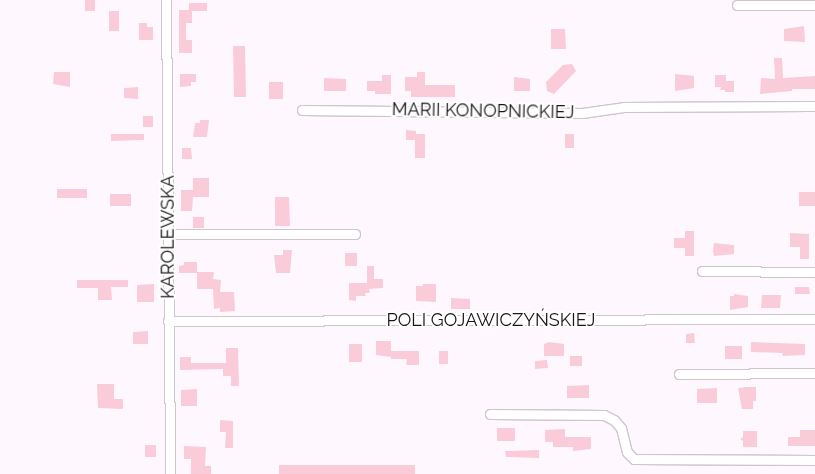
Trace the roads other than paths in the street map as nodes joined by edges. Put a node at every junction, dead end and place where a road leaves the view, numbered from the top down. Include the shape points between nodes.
1 (166, 0) edge
2 (736, 5) dead end
3 (815, 5) edge
4 (815, 106) edge
5 (302, 110) dead end
6 (168, 234) junction
7 (355, 234) dead end
8 (702, 271) dead end
9 (815, 272) edge
10 (815, 319) edge
11 (168, 321) junction
12 (815, 373) edge
13 (679, 374) dead end
14 (490, 414) dead end
15 (815, 460) edge
16 (170, 474) edge

1 - 6 street, KAROLEWSKA
2 - 3 street
4 - 5 street, MARII KONOPNICKIEJ via 624,107 582,112
6 - 7 street
6 - 11 street, KAROLEWSKA
8 - 9 street
10 - 11 street, POLI GOJAWICZYŃSKIEJ
11 - 16 street, KAROLEWSKA
12 - 13 street
14 - 15 street via 604,415 621,428 627,452 634,459

